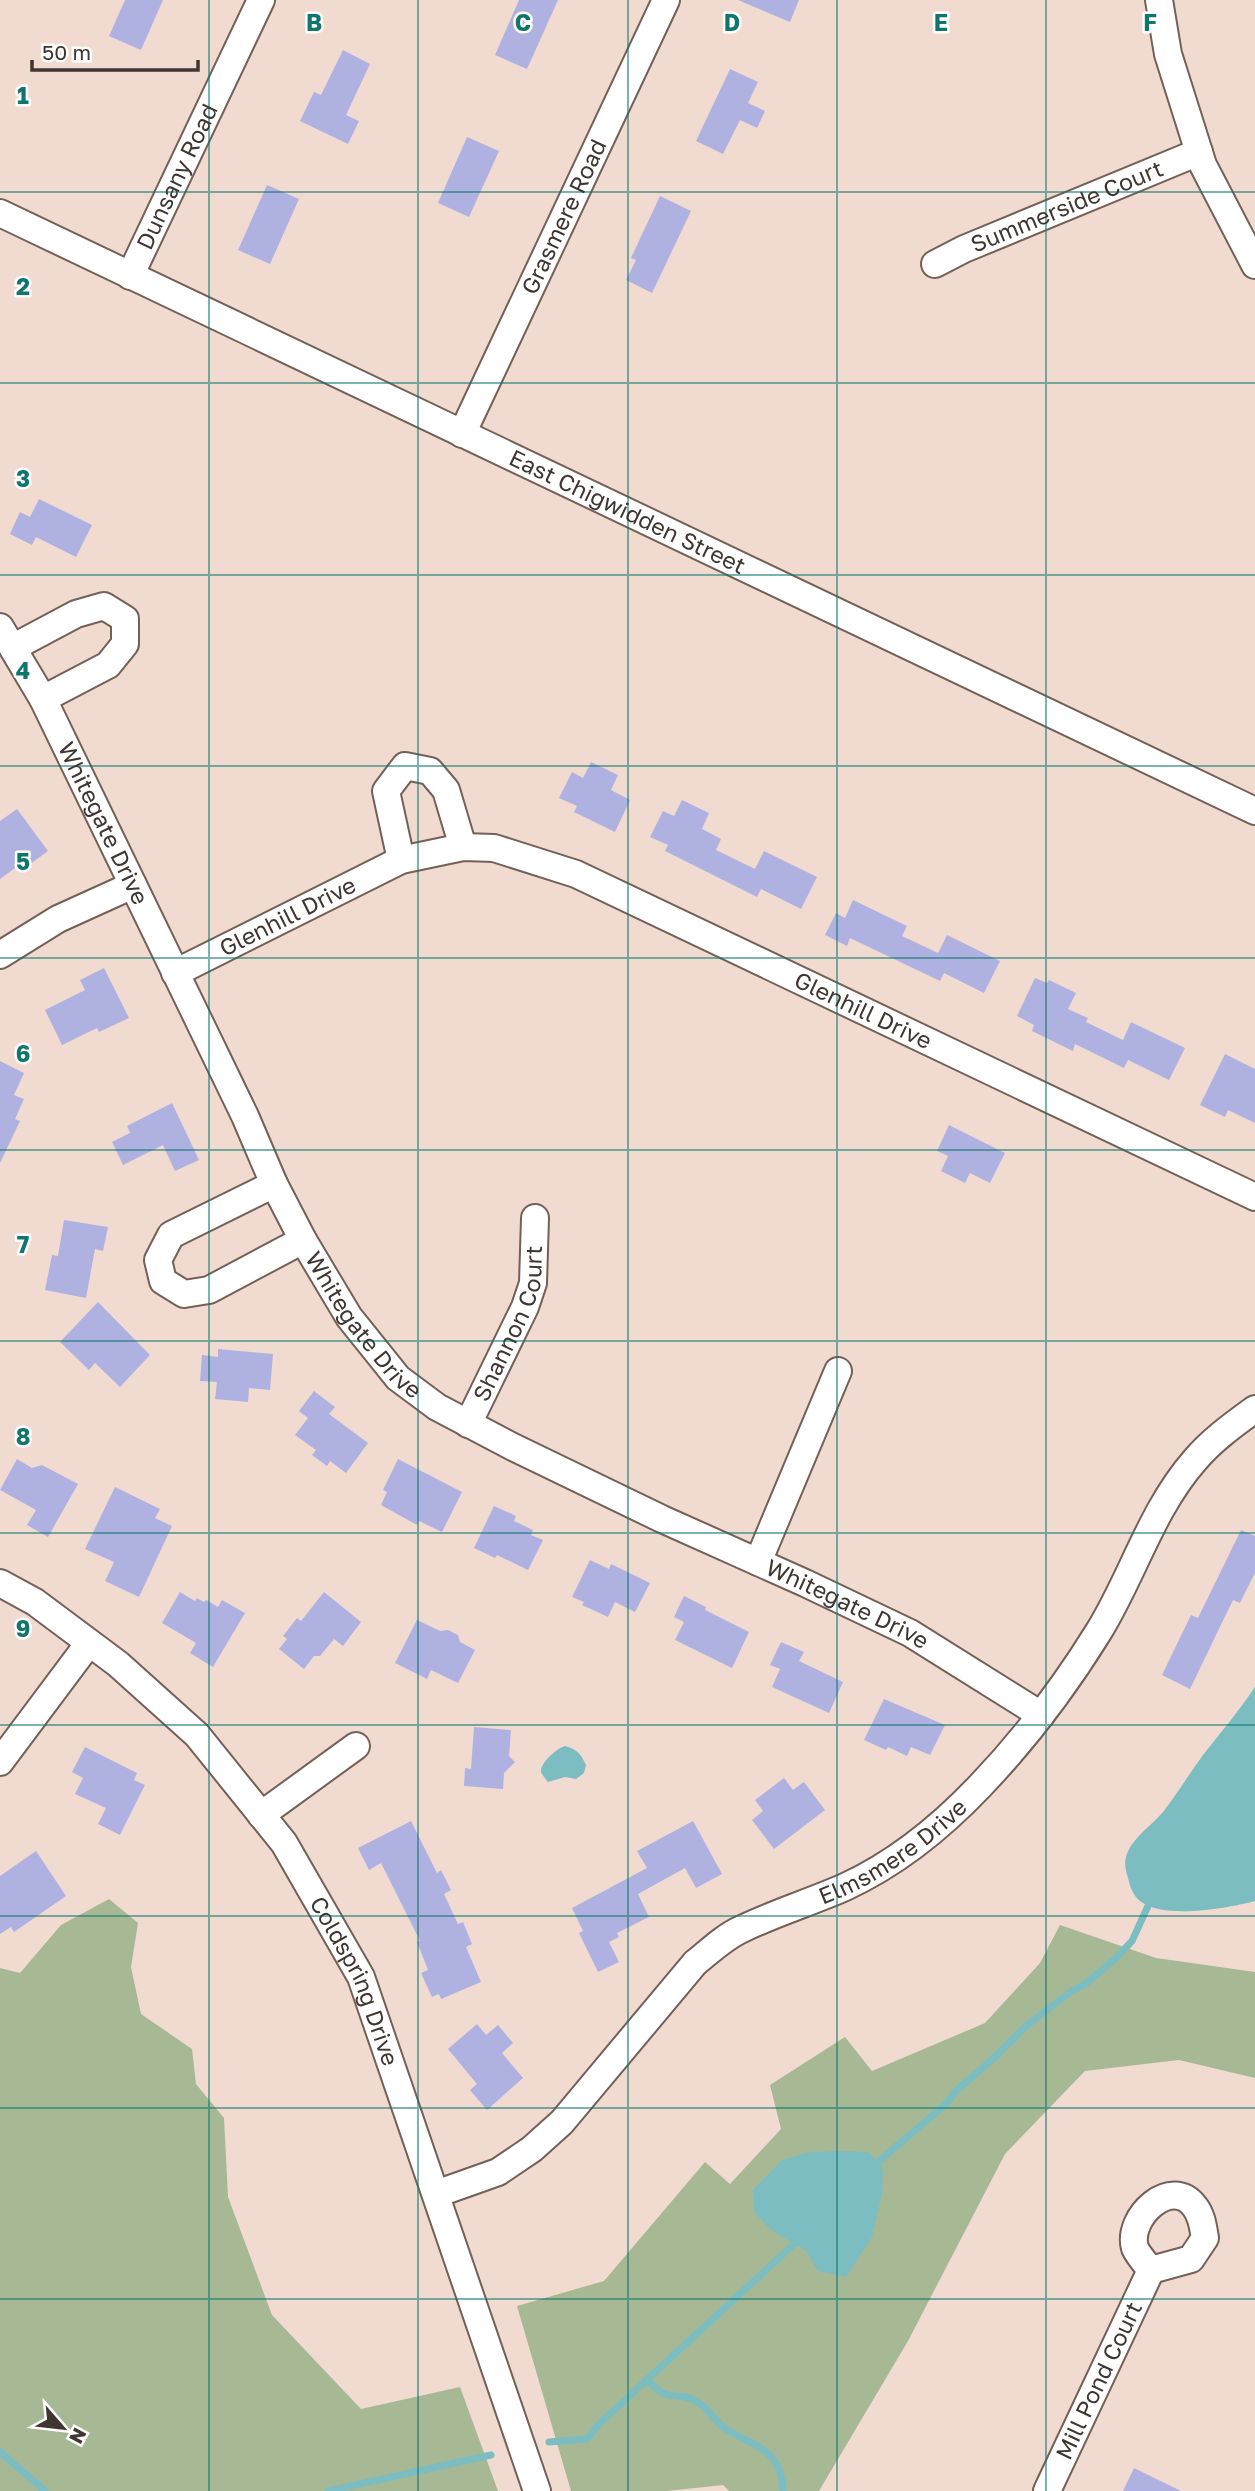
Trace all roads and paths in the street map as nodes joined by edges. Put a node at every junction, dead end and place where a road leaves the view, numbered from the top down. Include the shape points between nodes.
1 (261, 0) edge
2 (666, 0) edge
3 (1158, 0) edge
4 (1199, 152) junction
5 (0, 213) edge
6 (934, 264) dead end
7 (1255, 265) edge
8 (130, 276) junction
9 (462, 434) junction
10 (7, 637) edge
11 (43, 698) junction
12 (1255, 811) edge
13 (463, 847) junction
14 (401, 860) junction
15 (134, 885) junction
16 (0, 955) edge
17 (175, 972) junction
18 (274, 1184) junction
19 (1255, 1197) edge
20 (535, 1218) dead end
21 (303, 1240) junction
22 (838, 1371) dead end
23 (1255, 1409) edge
24 (468, 1424) junction
25 (758, 1562) junction
26 (0, 1583) edge
27 (89, 1643) junction
28 (1041, 1714) junction
29 (356, 1746) dead end
30 (0, 1762) edge
31 (261, 1815) junction
32 (436, 2194) junction
33 (1151, 2270) dead end
34 (537, 2491) edge
35 (1047, 2491) edge

1 - 8 street, Dunsany Road
2 - 9 street, Grasmere Road
3 - 4 street via 1168,54
4 - 6 street, Summerside Court
4 - 7 street
5 - 8 street, East Chigwidden Street
8 - 9 street, East Chigwidden Street
9 - 12 street, East Chigwidden Street
10 - 11 street, Whitegate Drive
10 - 11 street via 104,606 125,619 125,644 108,665
11 - 15 street, Whitegate Drive
13 - 14 street, Glenhill Drive
13 - 14 street via 446,790 430,771 405,766 386,791
13 - 19 street, Glenhill Drive via 494,848 576,874
14 - 17 street, Glenhill Drive
15 - 16 street via 58,919
15 - 17 street, Whitegate Drive
17 - 18 street, Whitegate Drive
18 - 21 street, Whitegate Drive
18 - 21 street via 171,1236 158,1260 163,1282 184,1294 209,1290
20 - 24 street, Shannon Court via 533,1283
21 - 24 street, Whitegate Drive via 349,1317 398,1378 437,1408
22 - 25 street
23 - 28 street, Elmsmere Drive via 1224,1431 1176,1485 1100,1629
24 - 25 street, Whitegate Drive
25 - 28 street, Whitegate Drive via 910,1633
26 - 27 street, Coldspring Drive via 35,1602
27 - 30 street
27 - 31 street, Coldspring Drive via 197,1735
28 - 32 street, Elmsmere Drive via 978,1788 920,1840 845,1887 740,1929 695,1963 562,2122 532,2149 498,2172
29 - 31 street
31 - 32 street, Coldspring Drive via 284,1843 361,1977
32 - 34 street, Coldspring Drive
33 - 35 street, Mill Pond Court

